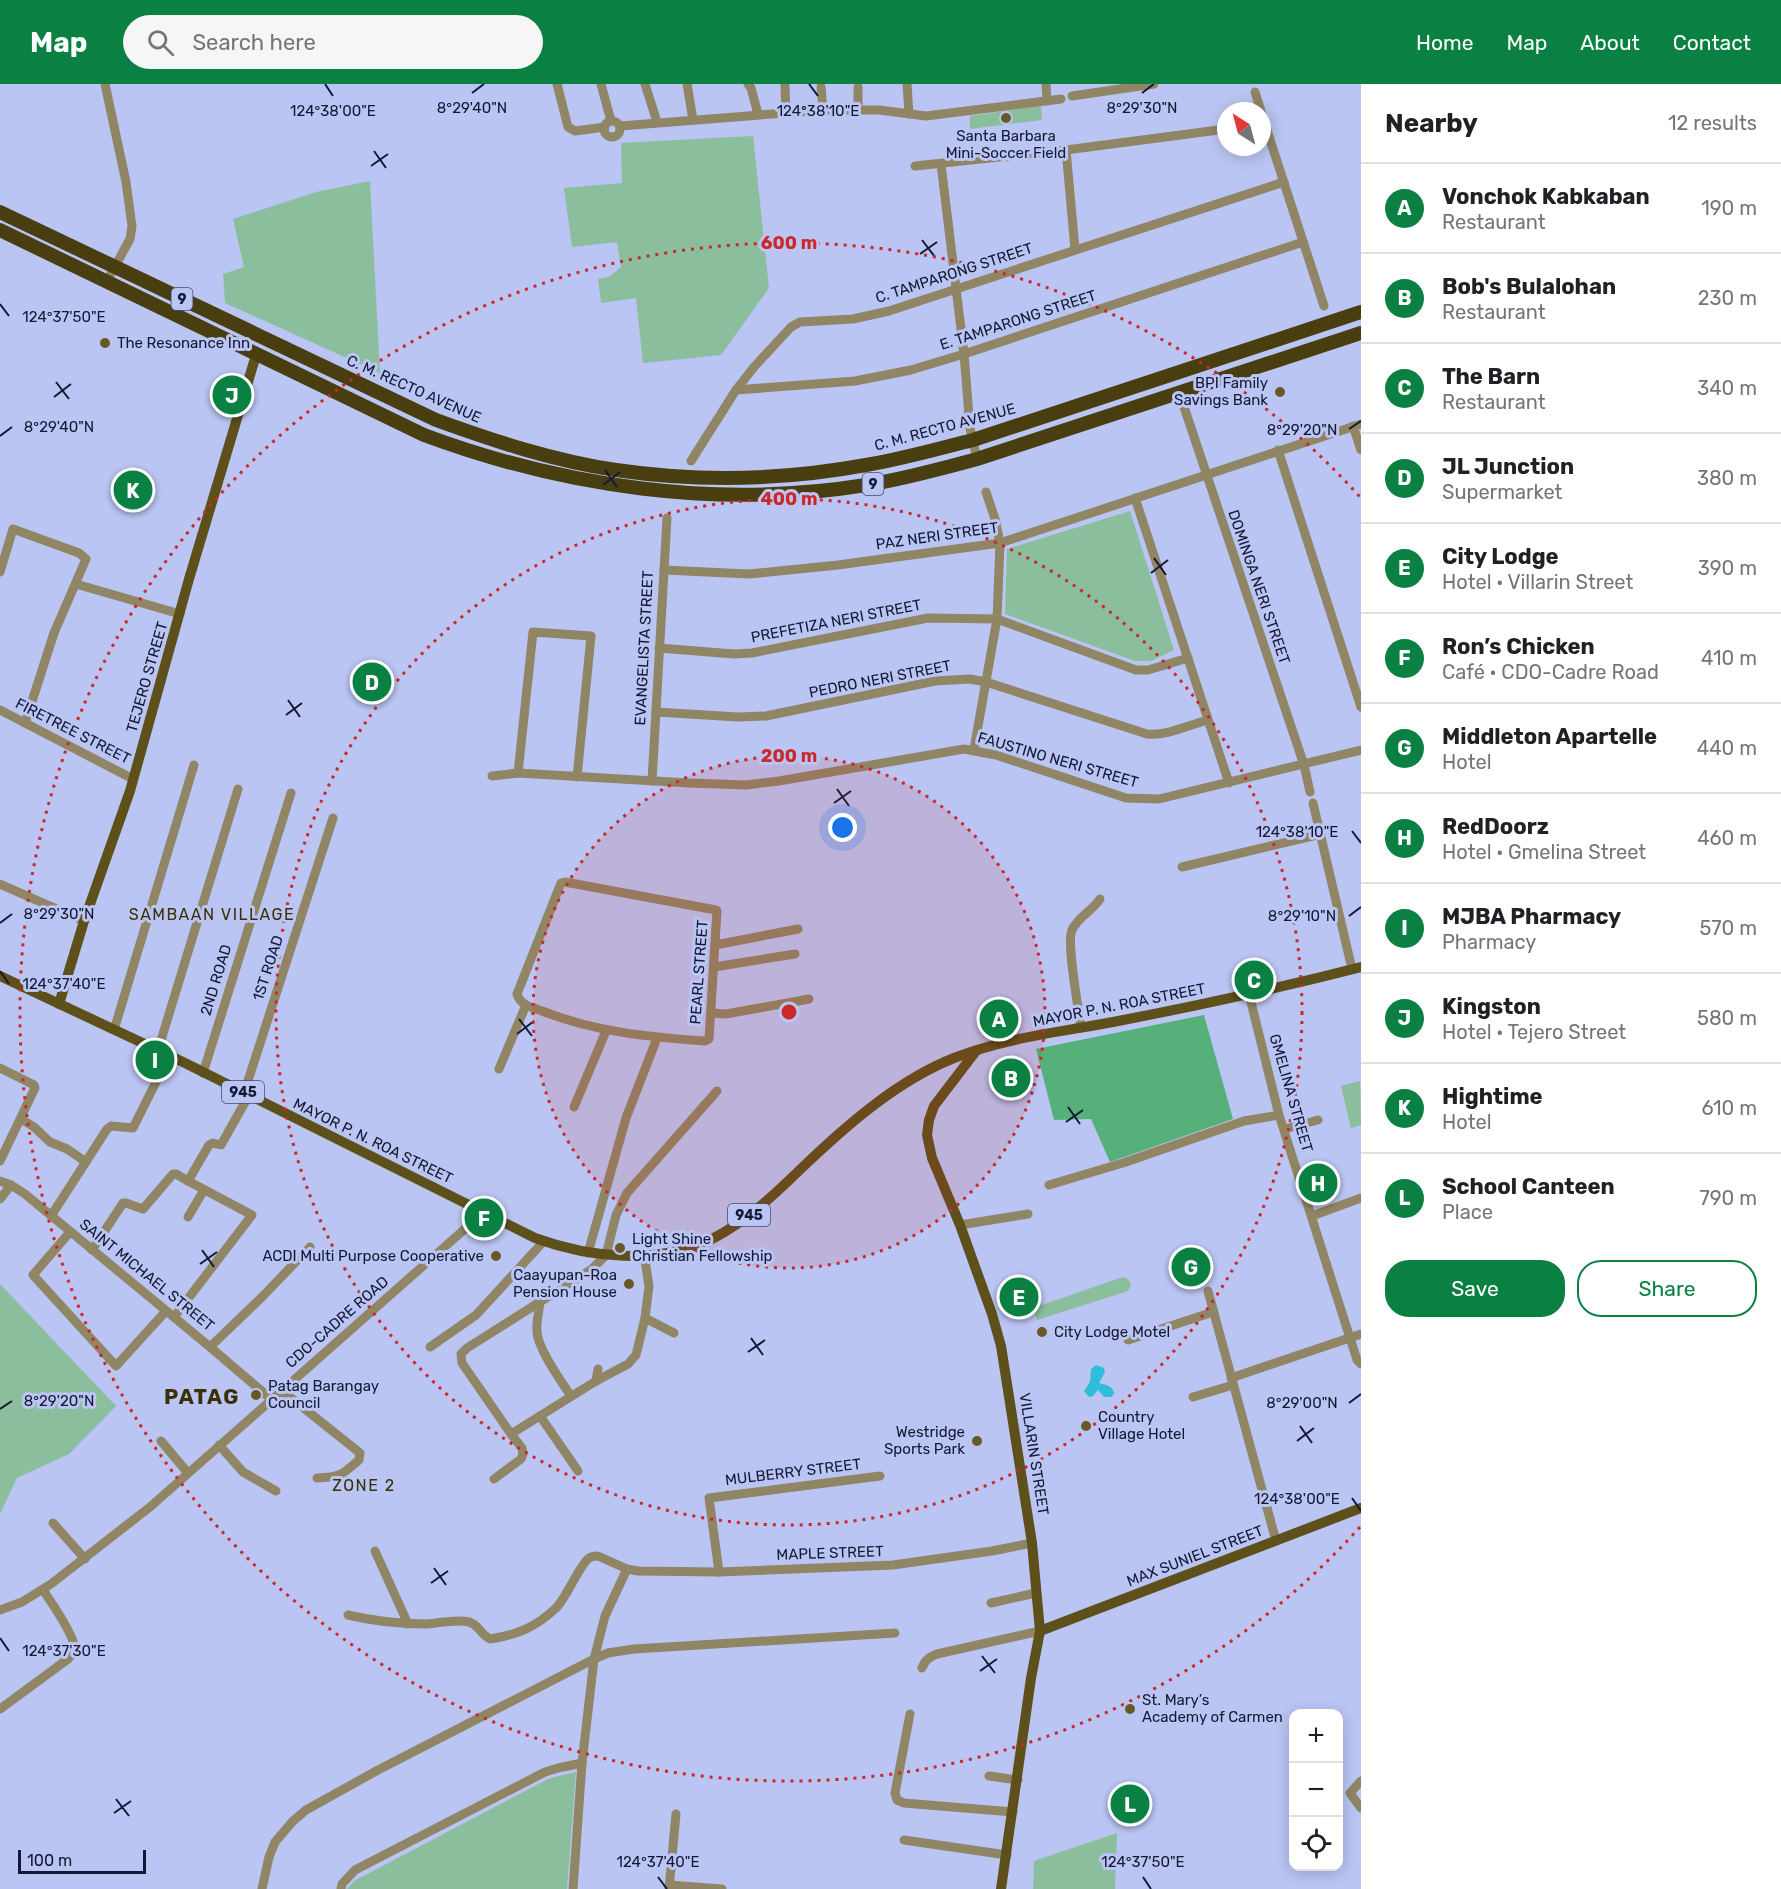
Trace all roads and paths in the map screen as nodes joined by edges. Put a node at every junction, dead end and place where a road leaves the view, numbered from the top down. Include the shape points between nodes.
1 (105, 84) edge
2 (557, 84) edge
3 (601, 84) edge
4 (645, 84) edge
5 (687, 84) edge
6 (748, 84) edge
7 (907, 84) edge
8 (1046, 84) edge
9 (1155, 84) edge
10 (785, 86) dead end
11 (821, 87) dead end
12 (858, 87) dead end
13 (1090, 89) edge
14 (1255, 92) dead end
15 (1072, 96) dead end
16 (1061, 99) dead end
17 (1047, 101) junction
18 (1258, 102) edge
19 (858, 109) junction
20 (823, 110) junction
21 (786, 113) junction
22 (758, 114) junction
23 (909, 114) junction
24 (693, 120) junction
25 (657, 122) junction
26 (612, 125) junction
27 (1217, 130) edge
28 (1271, 144) edge
29 (1066, 150) junction
30 (941, 164) junction
31 (915, 166) dead end
32 (1284, 182) junction
33 (0, 212) edge
34 (0, 230) edge
35 (1303, 242) junction
36 (1075, 249) junction
37 (115, 267) junction
38 (107, 281) junction
39 (955, 288) junction
40 (1324, 306) dead end
41 (1361, 312) edge
42 (1329, 322) junction
43 (1361, 333) edge
44 (1335, 342) junction
45 (256, 354) junction
46 (964, 354) junction
47 (1173, 374) junction
48 (363, 386) junction
49 (736, 390) junction
50 (1179, 392) junction
51 (384, 395) junction
52 (355, 403) junction
53 (375, 412) junction
54 (1357, 425) edge
55 (973, 440) junction
56 (1278, 450) junction
57 (1361, 450) edge
58 (977, 459) junction
59 (691, 461) dead end
60 (1205, 475) junction
61 (680, 476) junction
62 (679, 492) junction
63 (986, 492) dead end
64 (1135, 498) junction
65 (667, 518) dead end
66 (1000, 543) junction
67 (664, 570) junction
68 (0, 572) edge
69 (76, 584) junction
70 (180, 614) junction
71 (997, 619) junction
72 (660, 648) junction
73 (1188, 658) junction
74 (986, 682) junction
75 (1361, 707) edge
76 (0, 710) edge
77 (656, 712) junction
78 (1208, 720) junction
79 (25, 723) junction
80 (974, 749) junction
81 (1361, 750) edge
82 (194, 765) dead end
83 (1304, 765) junction
84 (518, 773) junction
85 (492, 776) dead end
86 (577, 777) junction
87 (133, 779) junction
88 (652, 781) junction
89 (1229, 783) junction
90 (238, 789) dead end
91 (1310, 792) dead end
92 (291, 793) dead end
93 (1313, 803) dead end
94 (333, 818) dead end
95 (1321, 834) junction
96 (1182, 867) dead end
97 (0, 884) edge
98 (1100, 899) dead end
99 (84, 921) junction
100 (798, 929) dead end
101 (715, 945) junction
102 (795, 954) dead end
103 (714, 967) junction
104 (1356, 968) edge
105 (0, 976) edge
106 (1249, 994) junction
107 (809, 999) dead end
108 (59, 1004) junction
109 (526, 1005) junction
110 (712, 1014) junction
111 (1081, 1028) junction
112 (114, 1030) junction
113 (606, 1031) junction
114 (657, 1038) junction
115 (158, 1050) junction
116 (976, 1050) junction
117 (169, 1056) junction
118 (0, 1068) edge
119 (499, 1069) dead end
120 (203, 1072) junction
121 (717, 1091) dead end
122 (246, 1094) junction
123 (574, 1107) dead end
124 (1279, 1115) junction
125 (21, 1119) junction
126 (1318, 1120) dead end
127 (1285, 1130) junction
128 (0, 1161) edge
129 (86, 1162) junction
130 (188, 1180) junction
131 (0, 1181) edge
132 (11, 1185) junction
133 (1049, 1185) dead end
134 (204, 1190) junction
135 (1361, 1198) edge
136 (0, 1199) edge
137 (483, 1213) junction
138 (1028, 1214) dead end
139 (51, 1216) junction
140 (1312, 1216) junction
141 (188, 1217) dead end
142 (960, 1225) junction
143 (70, 1232) junction
144 (544, 1241) junction
145 (310, 1247) dead end
146 (92, 1250) junction
147 (588, 1253) junction
148 (645, 1254) junction
149 (606, 1255) junction
150 (1208, 1291) dead end
151 (540, 1302) junction
152 (1213, 1312) junction
153 (170, 1314) junction
154 (645, 1318) junction
155 (674, 1333) dead end
156 (1361, 1334) edge
157 (1350, 1337) junction
158 (1128, 1340) dead end
159 (210, 1347) junction
160 (430, 1347) dead end
161 (1361, 1364) edge
162 (598, 1368) dead end
163 (596, 1381) junction
164 (1232, 1382) junction
165 (281, 1390) junction
166 (571, 1396) junction
167 (1193, 1397) dead end
168 (271, 1399) junction
169 (540, 1416) junction
170 (511, 1434) junction
171 (160, 1441) dead end
172 (219, 1445) junction
173 (578, 1471) dead end
174 (188, 1473) junction
175 (880, 1476) dead end
176 (317, 1478) dead end
177 (494, 1479) dead end
178 (276, 1491) dead end
179 (1361, 1508) edge
180 (53, 1522) dead end
181 (1276, 1541) junction
182 (1032, 1543) junction
183 (375, 1551) dead end
184 (85, 1559) junction
185 (627, 1569) junction
186 (719, 1572) junction
187 (43, 1590) junction
188 (1036, 1593) junction
189 (991, 1603) dead end
190 (0, 1610) edge
191 (348, 1615) dead end
192 (408, 1623) junction
193 (1040, 1631) junction
194 (895, 1633) dead end
195 (594, 1659) junction
196 (922, 1668) dead end
197 (0, 1709) edge
198 (910, 1714) dead end
199 (582, 1763) junction
200 (989, 1776) dead end
201 (1018, 1780) junction
202 (1361, 1781) edge
203 (1361, 1808) edge
204 (1012, 1812) junction
205 (676, 1814) dead end
206 (904, 1840) dead end
207 (1007, 1855) junction
208 (669, 1887) edge
209 (262, 1889) edge
210 (341, 1889) edge
211 (573, 1889) edge
212 (722, 1889) edge
213 (1001, 1889) edge

1 - 37 street via 132,226
2 - 26 street via 570,129
3 - 26 street
4 - 25 street
5 - 24 street
6 - 22 street
7 - 23 street
8 - 17 street
9 - 13 street
10 - 21 street
11 - 20 street
12 - 19 street
13 - 15 street
14 - 18 street
16 - 17 street
17 - 23 street via 926,116
19 - 20 street
19 - 23 street
20 - 21 street
21 - 22 street
22 - 24 street
24 - 25 street
25 - 26 street
27 - 29 street
28 - 32 street
29 - 30 street
29 - 36 street
30 - 31 street
30 - 39 street
32 - 35 street
32 - 36 street, C. TAMPARONG STREET
33 - 37 highway, C. M. RECTO AVENUE / 9
34 - 38 highway, 9
35 - 40 street
35 - 46 street, E. TAMPARONG STREET
36 - 39 street, C. TAMPARONG STREET
37 - 38 street
37 - 48 highway, C. M. RECTO AVENUE / 9
38 - 45 highway, 9
39 - 46 street
39 - 49 street, C. TAMPARONG STREET via 864,317 794,324
41 - 42 highway, C. M. RECTO AVENUE / 9
42 - 44 highway
42 - 47 highway, C. M. RECTO AVENUE / 9
43 - 44 highway, 9
44 - 50 highway, 9
45 - 52 highway, 9
45 - 70 main road, TEJERO STREET
46 - 49 street, E. TAMPARONG STREET via 855,381
46 - 55 street
47 - 50 highway
47 - 55 highway, C. M. RECTO AVENUE / 9
48 - 51 highway, C. M. RECTO AVENUE / 9
48 - 52 highway
49 - 59 street, C. TAMPARONG STREET
50 - 58 highway, 9
50 - 60 street, DOMINGA NERI STREET
51 - 53 highway
51 - 61 highway, C. M. RECTO AVENUE / 9 via 436,420 531,452 613,470
52 - 53 highway, 9
53 - 62 highway, 9 via 424,435 494,459 618,486
54 - 56 street, PAZ NERI STREET
54 - 57 street
55 - 58 street
55 - 61 highway, C. M. RECTO AVENUE / 9 via 902,458 812,473 743,478
56 - 60 street, PAZ NERI STREET
56 - 75 street
58 - 62 highway, 9 via 914,476 786,494
60 - 64 street, PAZ NERI STREET
60 - 83 street, DOMINGA NERI STREET
61 - 62 highway
63 - 66 street
64 - 66 street, PAZ NERI STREET
64 - 73 street
65 - 67 street, EVANGELISTA STREET
66 - 67 street, PAZ NERI STREET via 749,574
66 - 71 street
67 - 72 street, EVANGELISTA STREET
68 - 69 street via 13,529 82,554 86,562
69 - 70 street
69 - 79 street via 54,633
70 - 87 main road, TEJERO STREET
71 - 72 street, PREFETIZA NERI STREET via 928,618 752,653
71 - 73 street, PREFETIZA NERI STREET via 1136,670
71 - 74 street
72 - 77 street, EVANGELISTA STREET
73 - 78 street
74 - 77 street, PEDRO NERI STREET via 935,681 766,716
74 - 78 street, PEDRO NERI STREET via 1147,734
74 - 80 street
76 - 79 street, FIRETREE STREET
77 - 88 street, EVANGELISTA STREET
78 - 89 street
79 - 87 street, FIRETREE STREET
80 - 88 street, FAUSTINO NERI STREET via 951,749 779,782 746,785
80 - 89 street, FAUSTINO NERI STREET via 1126,798 1159,800
81 - 83 street, FAUSTINO NERI STREET
82 - 112 street
83 - 89 street, FAUSTINO NERI STREET
83 - 91 street, DOMINGA NERI STREET
84 - 85 street, FAUSTINO NERI STREET
84 - 86 street, FAUSTINO NERI STREET
84 - 86 street via 533,632 591,636
86 - 88 street, FAUSTINO NERI STREET
87 - 99 main road, TEJERO STREET
90 - 115 street
92 - 120 street, 2ND ROAD
93 - 95 street
94 - 122 street, 1ST ROAD
95 - 96 street
95 - 104 street
97 - 99 street
98 - 111 street via 1076,924 1069,940
99 - 108 main road, TEJERO STREET
100 - 101 street
101 - 103 street, PEARL STREET
101 - 109 street, PEARL STREET via 716,910 565,882 517,994
102 - 103 street
103 - 110 street, PEARL STREET
104 - 106 main road, MAYOR P. N. ROA STREET / 945
105 - 108 main road, MAYOR P. N. ROA STREET / 945
106 - 111 main road, MAYOR P. N. ROA STREET / 945
106 - 124 street, GMELINA STREET
107 - 110 street
108 - 112 main road, MAYOR P. N. ROA STREET / 945
109 - 113 street, PEARL STREET via 568,1022
109 - 119 street
110 - 114 street, PEARL STREET via 709,1039 705,1041
111 - 116 main road, MAYOR P. N. ROA STREET / 945
112 - 115 main road, MAYOR P. N. ROA STREET / 945
113 - 114 street, PEARL STREET
113 - 123 street
114 - 147 street via 626,1118
115 - 117 main road, MAYOR P. N. ROA STREET / 945
116 - 142 main road, VILLARIN STREET via 934,1106 927,1128 932,1158
116 - 148 main road, MAYOR P. N. ROA STREET / 945 via 934,1067 894,1091 728,1230 686,1248
117 - 120 main road, MAYOR P. N. ROA STREET / 945
117 - 129 street via 133,1128 111,1126
118 - 125 street via 34,1085
120 - 122 main road, MAYOR P. N. ROA STREET / 945
121 - 149 street via 627,1193 616,1215
122 - 130 street, 1ST ROAD via 220,1145 209,1145
122 - 137 main road, MAYOR P. N. ROA STREET / 945
124 - 127 street, GMELINA STREET
124 - 133 street via 1244,1120
125 - 128 street
125 - 129 street via 50,1142
126 - 127 street
127 - 140 street, GMELINA STREET
129 - 139 street
130 - 134 street
130 - 146 street via 173,1174 143,1209 123,1203
131 - 132 street, SAINT MICHAEL STREET
132 - 136 street
132 - 139 street, SAINT MICHAEL STREET
134 - 141 street
134 - 153 street via 252,1215
135 - 140 street
137 - 144 main road, MAYOR P. N. ROA STREET / 945
137 - 165 street, CDO-CADRE ROAD
138 - 142 street
139 - 143 street, SAINT MICHAEL STREET
140 - 157 street, GMELINA STREET
142 - 182 main road, VILLARIN STREET via 1001,1346
143 - 146 street, SAINT MICHAEL STREET
143 - 153 street via 33,1275 116,1366
144 - 147 main road, MAYOR P. N. ROA STREET / 945
144 - 160 street via 476,1315
145 - 159 street
146 - 153 street, SAINT MICHAEL STREET
147 - 149 main road, MAYOR P. N. ROA STREET / 945
148 - 149 main road, MAYOR P. N. ROA STREET / 945
148 - 154 street via 649,1286
149 - 151 street via 592,1269
150 - 152 street
151 - 166 street via 538,1339
151 - 170 street via 466,1348 461,1357
152 - 158 street
152 - 164 street
153 - 159 street, SAINT MICHAEL STREET
154 - 155 street
154 - 163 street via 636,1355 628,1364
156 - 157 street
157 - 161 street, GMELINA STREET
157 - 164 street
159 - 168 street, SAINT MICHAEL STREET
162 - 163 street
163 - 166 street
164 - 167 street
164 - 181 street
165 - 168 street, CDO-CADRE ROAD
165 - 176 street via 360,1453 359,1460 342,1474
166 - 169 street
168 - 172 street, CDO-CADRE ROAD
169 - 170 street
169 - 173 street
170 - 177 street via 523,1454
171 - 174 street
172 - 174 street, CDO-CADRE ROAD
172 - 178 street via 243,1472
174 - 184 street, CDO-CADRE ROAD
175 - 186 street, MULBERRY STREET via 709,1498
179 - 181 main road, MAX SUNIEL STREET
180 - 184 street
181 - 193 main road, MAX SUNIEL STREET
182 - 186 street, MAPLE STREET via 893,1565
182 - 188 main road, VILLARIN STREET
183 - 192 street
184 - 187 street, CDO-CADRE ROAD
185 - 186 street, MAPLE STREET
185 - 192 street, MAPLE STREET via 598,1556 589,1558 563,1600 548,1615 529,1629 498,1638 487,1638 474,1624 465,1621
185 - 195 street via 605,1616
187 - 190 street, CDO-CADRE ROAD
187 - 197 street via 70,1633 74,1651
188 - 189 street
188 - 193 main road, VILLARIN STREET
191 - 192 street
193 - 196 street via 930,1656
193 - 201 main road, VILLARIN STREET
194 - 195 street via 634,1648
195 - 199 street
195 - 209 street via 306,1810 275,1842
198 - 204 street via 895,1793 897,1800
199 - 210 street via 544,1772 384,1854 355,1870
199 - 211 street
200 - 201 street
201 - 204 main road, VILLARIN STREET
202 - 203 street via 1350,1793
204 - 207 main road, VILLARIN STREET
205 - 208 street
206 - 207 street
207 - 213 main road, VILLARIN STREET
208 - 212 street

